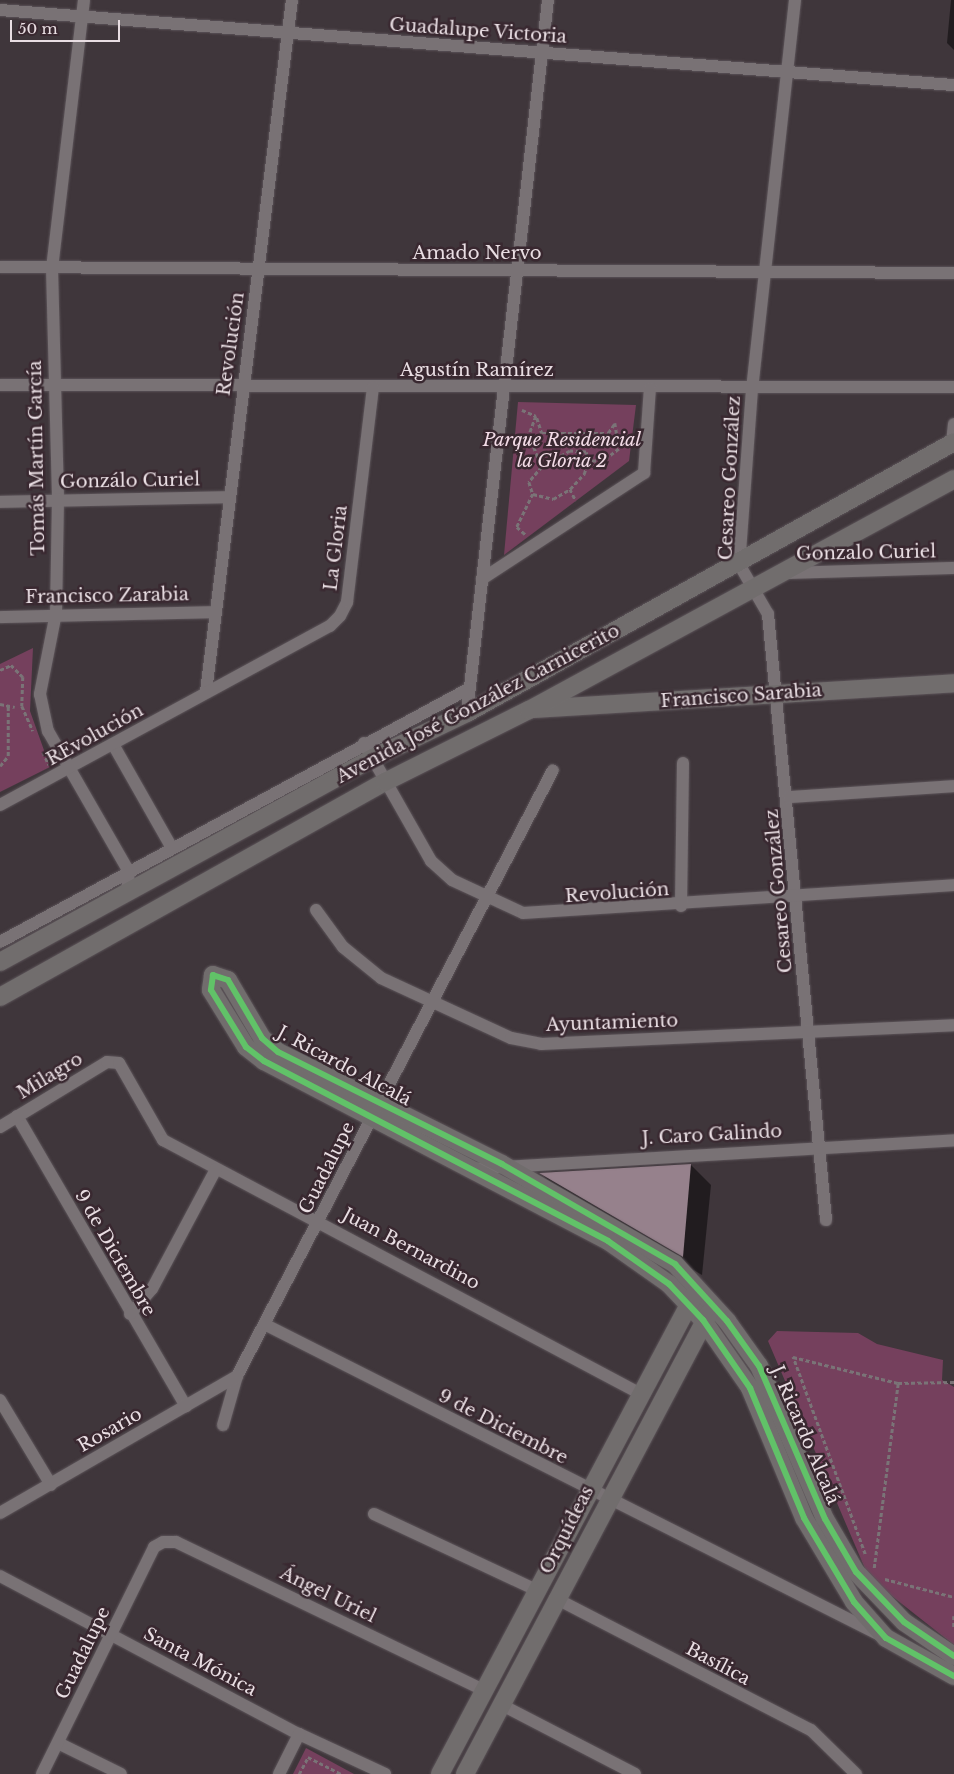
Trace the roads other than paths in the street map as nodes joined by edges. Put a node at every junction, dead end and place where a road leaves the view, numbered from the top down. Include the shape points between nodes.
1 (84, 0) edge
2 (292, 0) edge
3 (548, 0) edge
4 (795, 0) edge
5 (0, 10) edge
6 (83, 16) junction
7 (288, 34) junction
8 (541, 53) junction
9 (787, 71) junction
10 (954, 85) edge
11 (0, 267) edge
12 (52, 268) junction
13 (258, 269) junction
14 (518, 271) junction
15 (764, 273) junction
16 (954, 273) edge
17 (0, 385) edge
18 (54, 386) junction
19 (243, 386) junction
20 (504, 387) junction
21 (954, 387) edge
22 (373, 388) junction
23 (650, 388) junction
24 (752, 389) junction
25 (954, 424) edge
26 (953, 442) edge
27 (954, 479) edge
28 (230, 497) junction
29 (58, 499) junction
30 (0, 502) edge
31 (739, 564) junction
32 (954, 568) edge
33 (779, 572) junction
34 (482, 578) junction
35 (753, 585) junction
36 (214, 612) junction
37 (56, 613) junction
38 (0, 618) edge
39 (954, 683) edge
40 (470, 688) junction
41 (206, 692) junction
42 (778, 693) junction
43 (529, 710) junction
44 (467, 713) junction
45 (114, 746) junction
46 (368, 751) junction
47 (683, 763) dead end
48 (70, 770) junction
49 (553, 770) dead end
50 (385, 782) junction
51 (954, 786) edge
52 (788, 797) junction
53 (0, 805) edge
54 (172, 848) junction
55 (129, 872) junction
56 (954, 884) edge
57 (127, 892) junction
58 (485, 897) junction
59 (797, 898) junction
60 (681, 906) junction
61 (316, 910) dead end
62 (0, 942) edge
63 (0, 962) edge
64 (0, 997) edge
65 (433, 1003) junction
66 (954, 1025) edge
67 (809, 1032) junction
68 (119, 1063) joint
69 (376, 1110) junction
70 (17, 1116) junction
71 (0, 1127) edge
72 (954, 1140) edge
73 (817, 1147) junction
74 (502, 1164) junction
75 (216, 1169) junction
76 (472, 1169) junction
77 (320, 1220) junction
78 (826, 1220) dead end
79 (699, 1289) junction
80 (688, 1303) junction
81 (714, 1306) junction
82 (130, 1314) junction
83 (703, 1320) junction
84 (266, 1326) junction
85 (237, 1376) junction
86 (639, 1393) junction
87 (0, 1400) edge
88 (186, 1406) junction
89 (223, 1425) dead end
90 (51, 1485) junction
91 (587, 1491) junction
92 (610, 1501) junction
93 (0, 1514) edge
94 (374, 1514) dead end
95 (154, 1548) joint
96 (0, 1576) edge
97 (536, 1590) junction
98 (555, 1598) junction
99 (111, 1635) junction
100 (886, 1638) junction
101 (954, 1656) edge
102 (954, 1676) edge
103 (485, 1691) junction
104 (500, 1704) junction
105 (299, 1734) junction
106 (58, 1743) junction
107 (42, 1774) edge
108 (121, 1774) edge
109 (279, 1774) edge
110 (385, 1774) edge
111 (440, 1774) edge
112 (465, 1774) edge
113 (635, 1774) edge
114 (856, 1774) edge

1 - 6 street, Tomás Martín García
2 - 7 street, Revolución
3 - 8 street
4 - 9 street, Cesareo González
5 - 6 street, Guadalupe Victoria
6 - 7 street, Guadalupe Victoria
6 - 12 street, Tomás Martín García
7 - 8 street, Guadalupe Victoria
7 - 13 street, Revolución
8 - 9 street, Guadalupe Victoria
8 - 14 street
9 - 10 street, Guadalupe Victoria
9 - 15 street, Cesareo González
11 - 12 street, Amado Nervo
12 - 13 street, Amado Nervo
12 - 18 street, Tomás Martín García
13 - 14 street, Amado Nervo
13 - 19 street, Revolución
14 - 15 street, Amado Nervo
14 - 20 street
15 - 16 street, Amado Nervo
15 - 24 street, Cesareo González
17 - 18 street, Agustín Ramírez
18 - 19 street, Agustín Ramírez
18 - 29 street, Tomás Martín García
19 - 22 street, Agustín Ramírez
19 - 28 street, Revolución
20 - 22 street, Agustín Ramírez
20 - 23 street, Agustín Ramírez
20 - 34 street
21 - 24 street, Agustín Ramírez
22 - 41 street, La Gloria via 347,602 340,616 330,626
23 - 24 street, Agustín Ramírez
23 - 34 street via 644,473
24 - 31 street, Cesareo González
25 - 26 street
26 - 31 street, Avenida José González Carnicerito
27 - 33 street, Avenida José González Carnicerito
28 - 29 street, Gonzálo Curiel
28 - 36 street, Revolución
29 - 30 street, Gonzálo Curiel
29 - 37 street, Tomás Martín García
31 - 35 street, Cesareo González
31 - 44 street, Avenida José González Carnicerito
32 - 33 street, Gonzalo Curiel
33 - 35 street, Avenida José González Carnicerito
34 - 40 street
35 - 42 street, Cesareo González via 768,614
35 - 43 street, Avenida José González Carnicerito
36 - 37 street, Francisco Zarabia
36 - 41 street, Revolución
37 - 38 street, Francisco Zarabia
37 - 48 street, Tomás Martín García via 40,694 48,731
39 - 42 street, Francisco Sarabia
40 - 44 street
40 - 46 street
41 - 45 street, REvolución
42 - 43 street, Francisco Sarabia
42 - 52 street, Cesareo González
43 - 50 street, Avenida José González Carnicerito
44 - 46 street, Avenida José González Carnicerito
45 - 48 street, REvolución
45 - 54 street
46 - 50 street, Revolución
46 - 54 street
46 - 57 street, Avenida José González Carnicerito
47 - 60 street
48 - 53 street, REvolución
48 - 55 street, Tomás Martín García
49 - 58 street, Guadalupe
50 - 58 street, Revolución via 431,860 452,880
50 - 64 street, Avenida José González Carnicerito
51 - 52 street
52 - 59 street, Cesareo González
54 - 55 street
55 - 57 street
55 - 62 street
56 - 59 street, Revolución
57 - 63 street, Avenida José González Carnicerito
58 - 60 street, Revolución via 523,913 541,915
58 - 65 street, Guadalupe
59 - 60 street, Revolución
59 - 67 street, Cesareo González
61 - 65 street, Ayuntamiento via 358,962
65 - 67 street, Ayuntamiento via 511,1038 541,1044
65 - 69 street, Guadalupe
66 - 67 street, Ayuntamiento
67 - 73 street, Cesareo González
68 - 70 street, Milagro via 107,1062
68 - 75 street, Juan Bernardino via 163,1140
69 - 69 street, J. Ricardo Alcalá via 278,1052 262,1038 228,980 219,975 210,980 210,990 246,1047 291,1077
69 - 74 street, J. Ricardo Alcalá
69 - 76 street, J. Ricardo Alcalá
69 - 77 street, Guadalupe
70 - 71 street, Milagro
70 - 82 street, 9 de Diciembre
72 - 73 street, J. Caro Galindo
73 - 74 street, J. Caro Galindo
73 - 78 street, Cesareo González
74 - 76 street, J. Caro Galindo
74 - 79 street, J. Ricardo Alcalá via 675,1264
75 - 77 street, Juan Bernardino
75 - 82 street via 152,1289
76 - 80 street, J. Ricardo Alcalá via 630,1254
77 - 84 street, Guadalupe
77 - 86 street, Juan Bernardino
79 - 80 street, Orquídeas
79 - 81 street, J. Ricardo Alcalá
80 - 83 street, J. Ricardo Alcalá
80 - 86 street, Orquídeas
81 - 83 street, Orquídeas
81 - 101 street, J. Ricardo Alcalá via 759,1366 826,1519 856,1572 904,1622
82 - 88 street, 9 de Diciembre
83 - 92 street, Orquídeas
83 - 100 street, J. Ricardo Alcalá via 750,1388 826,1558 854,1602
84 - 85 street, Guadalupe
84 - 91 street, 9 de Diciembre
85 - 88 street, Rosario
85 - 89 street, Guadalupe
86 - 91 street, Orquídeas
87 - 90 street
88 - 90 street, Rosario
90 - 93 street, Rosario
91 - 92 street, 9 de Diciembre
91 - 97 street, Orquídeas
92 - 98 street, Orquídeas
92 - 100 street, 9 de Diciembre
94 - 97 street
95 - 99 street, Guadalupe
95 - 103 street, Ángel Uriel via 176,1542
96 - 99 street, Santa Mónica
97 - 103 street, Orquídeas
98 - 104 street, Orquídeas
98 - 114 street, Basílica via 811,1730
99 - 105 street, Santa Mónica
99 - 106 street, Guadalupe
100 - 102 street, J. Ricardo Alcalá
103 - 111 street, Orquídeas
104 - 112 street, Orquídeas
104 - 113 street
105 - 109 street
105 - 110 street, Santa Mónica
106 - 107 street, Guadalupe
106 - 108 street

